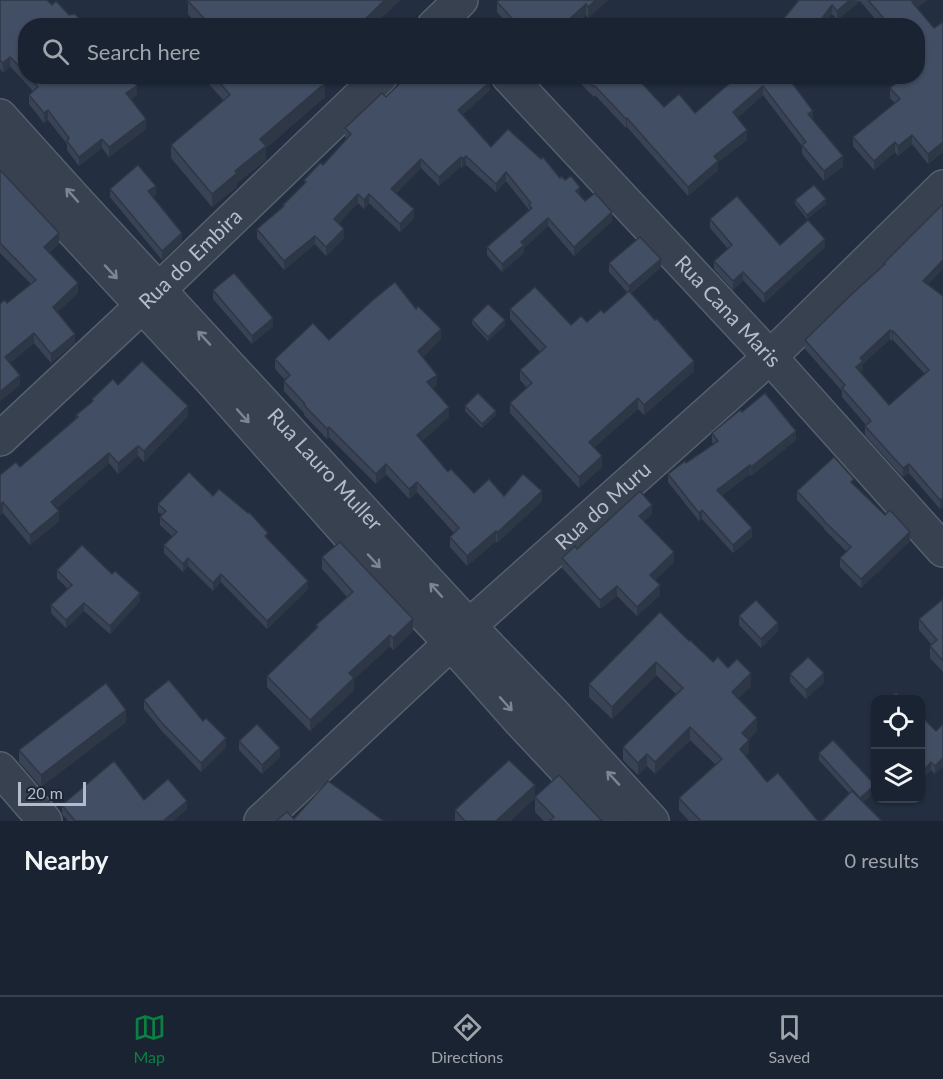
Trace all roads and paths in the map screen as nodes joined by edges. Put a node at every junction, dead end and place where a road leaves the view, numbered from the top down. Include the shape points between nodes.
1 (373, 84) edge
2 (515, 84) edge
3 (0, 116) edge
4 (0, 152) edge
5 (943, 187) edge
6 (150, 297) junction
7 (771, 357) junction
8 (0, 439) edge
9 (943, 550) edge
10 (460, 635) junction
11 (0, 769) edge
12 (45, 821) edge
13 (261, 821) edge
14 (614, 821) edge
15 (652, 821) edge

1 - 6 street, Rua do Embira
2 - 7 street, Rua Cana Maris
6 -> 3 street, Rua Lauro Muller
4 -> 6 street, Rua Lauro Muller
5 - 7 street, Rua do Muru
6 - 8 street, Rua do Embira
6 - 10 street, Rua Lauro Muller via 222,375 357,544
7 - 9 street, Rua Cana Maris
7 - 10 street, Rua do Muru
10 - 13 street, Rua do Muru
10 -> 14 street, Rua Lauro Muller via 521,722
15 -> 10 street, Rua Lauro Muller via 550,710
11 - 12 street

